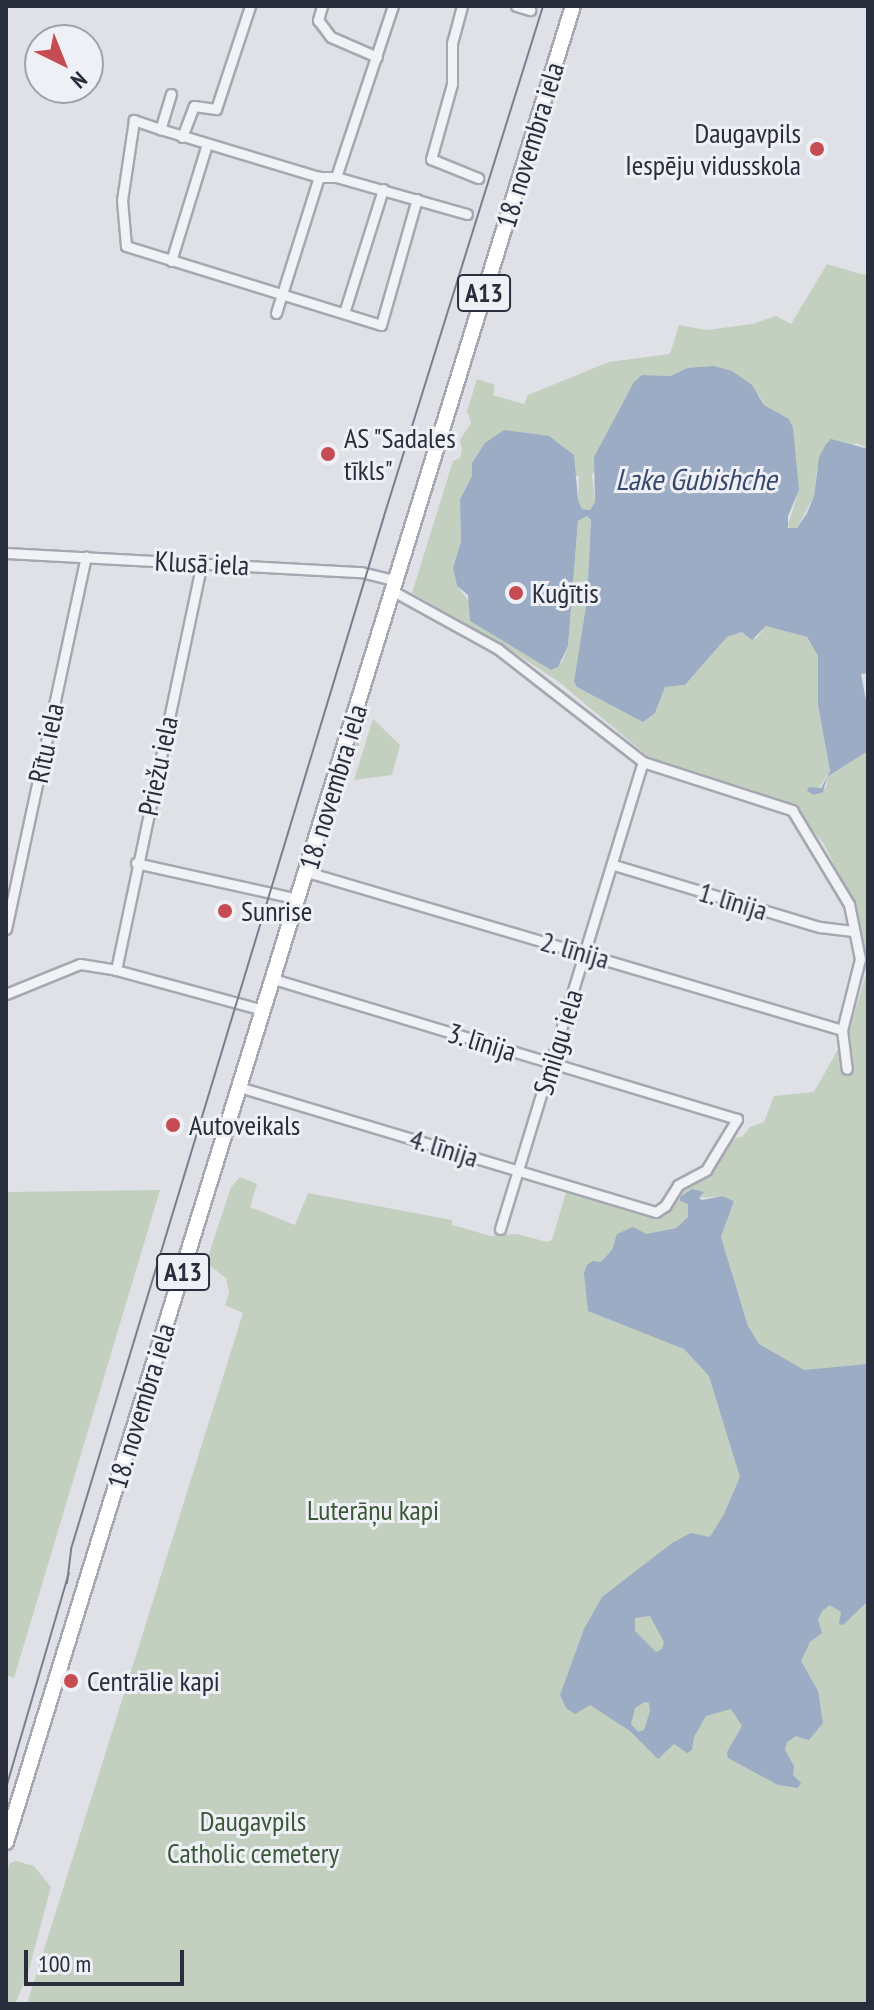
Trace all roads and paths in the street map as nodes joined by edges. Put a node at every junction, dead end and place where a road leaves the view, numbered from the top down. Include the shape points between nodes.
1 (250, 6) edge
2 (322, 6) edge
3 (393, 6) edge
4 (462, 6) edge
5 (516, 6) edge
6 (573, 6) edge
7 (530, 10) dead end
8 (377, 57) junction
9 (171, 94) dead end
10 (160, 129) junction
11 (182, 137) junction
12 (207, 144) junction
13 (319, 177) junction
14 (336, 177) junction
15 (478, 178) dead end
16 (383, 189) junction
17 (417, 199) junction
18 (467, 214) dead end
19 (171, 261) junction
20 (283, 294) junction
21 (276, 313) dead end
22 (344, 313) junction
23 (6, 553) edge
24 (86, 557) junction
25 (202, 562) junction
26 (394, 586) junction
27 (643, 762) junction
28 (136, 863) junction
29 (614, 865) junction
30 (307, 872) junction
31 (298, 899) junction
32 (6, 929) edge
33 (853, 931) junction
34 (586, 953) junction
35 (116, 970) junction
36 (272, 979) junction
37 (6, 994) edge
38 (263, 1010) junction
39 (842, 1030) junction
40 (552, 1064) junction
41 (847, 1069) dead end
42 (239, 1087) junction
43 (518, 1170) junction
44 (648, 1211) joint
45 (500, 1229) dead end
46 (6, 1842) edge

1 - 11 street via 216,109 194,106
2 - 8 street via 318,20 331,37
3 - 8 street
4 - 15 street via 452,43 452,84 431,159
5 - 7 street
6 - 26 main road, 18. novembra iela / A13
8 - 14 street
9 - 10 street
10 - 11 street
10 - 19 street via 134,120 122,200 126,246
11 - 12 street
12 - 13 street
12 - 19 street
13 - 14 street
13 - 20 street
14 - 16 street
16 - 17 street
16 - 22 street
17 - 18 street
17 - 22 street via 381,325
19 - 20 street
20 - 21 street
20 - 22 street
23 - 24 street, Klusā iela
24 - 25 street, Klusā iela
24 - 32 street, Rītu iela
25 - 26 street, Klusā iela via 367,573
25 - 28 street, Priežu iela
26 - 27 street via 498,649
26 - 30 main road, 18. novembra iela / A13
27 - 29 street, Smilgu iela
27 - 33 street via 792,810 838,880
28 - 31 street
28 - 35 street, Priežu iela
29 - 33 street, 1. līnija via 820,927
29 - 34 street, Smilgu iela
30 - 31 main road, 18. novembra iela / A13
30 - 34 street, 2. līnija
31 - 36 main road, 18. novembra iela / A13
33 - 39 street via 860,959
34 - 39 street, 2. līnija
34 - 40 street, Smilgu iela
35 - 37 street via 80,964
35 - 38 street
36 - 38 main road, 18. novembra iela / A13
36 - 40 street, 3. līnija
38 - 42 main road, 18. novembra iela / A13
39 - 41 street
40 - 43 street, Smilgu iela
40 - 44 street, 3. līnija via 737,1119 706,1170 678,1185 665,1206
42 - 43 street, 4. līnija
42 - 46 main road, 18. novembra iela / A13
43 - 44 street, 4. līnija
43 - 45 street, Smilgu iela

